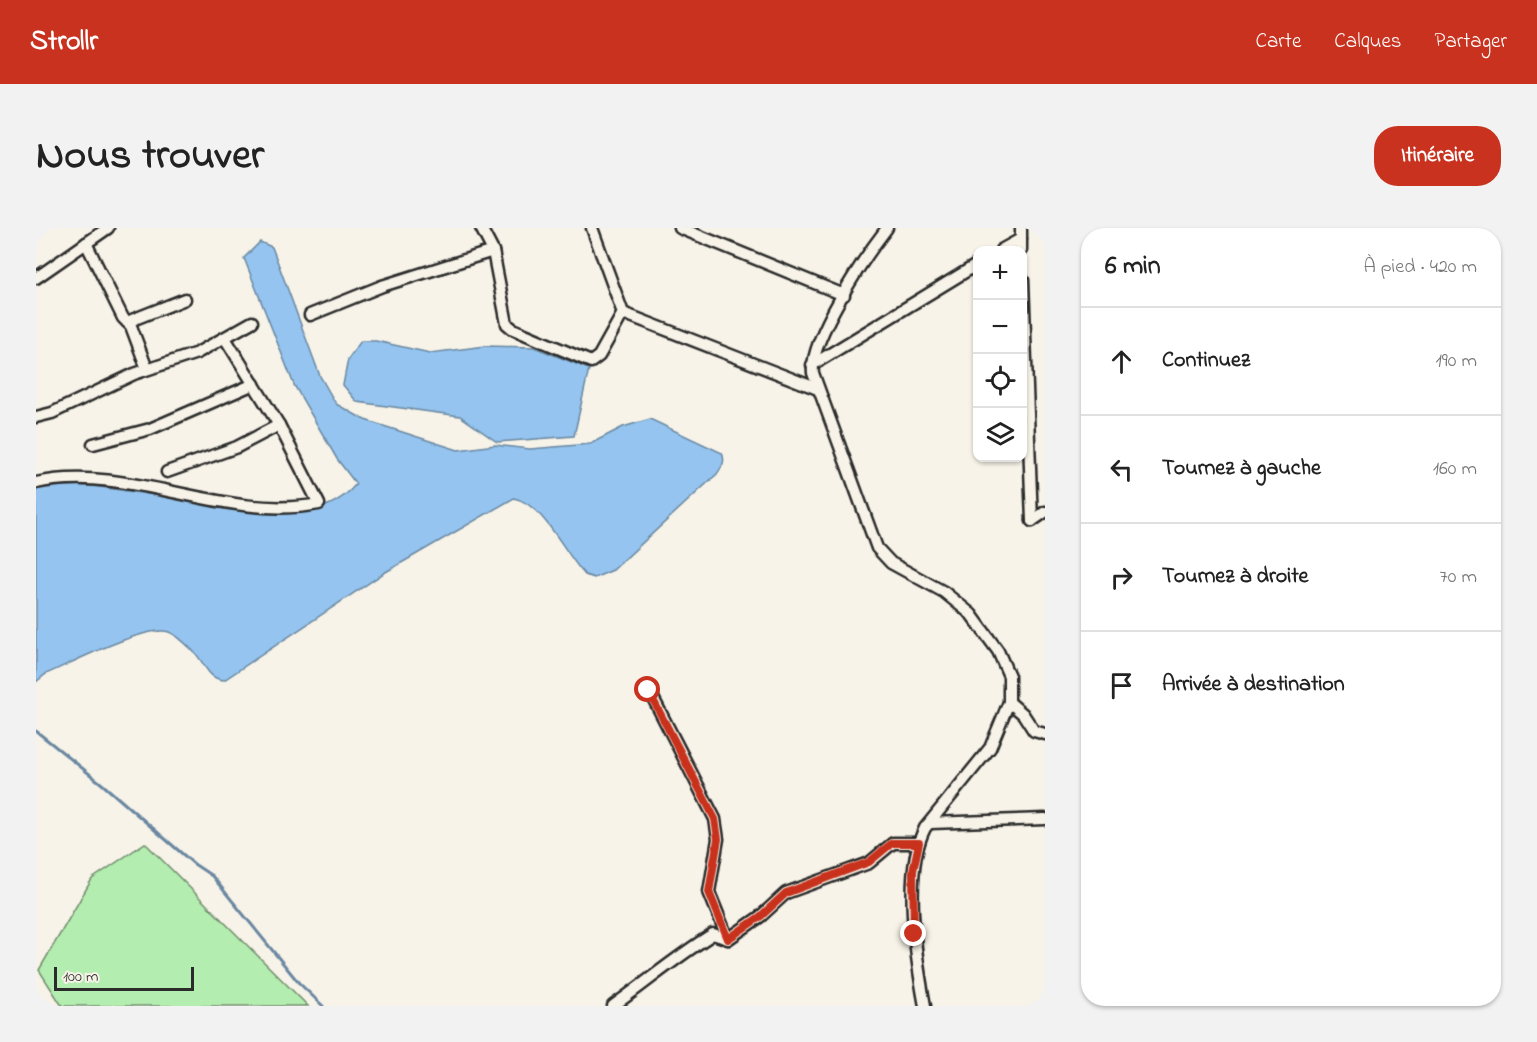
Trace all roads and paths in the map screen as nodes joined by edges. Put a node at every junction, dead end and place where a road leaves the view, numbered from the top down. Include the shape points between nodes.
1 (108, 228) edge
2 (481, 228) edge
3 (592, 228) edge
4 (680, 228) edge
5 (887, 228) edge
6 (1021, 233) edge
7 (86, 243) junction
8 (1006, 246) edge
9 (493, 251) junction
10 (973, 267) edge
11 (36, 278) edge
12 (844, 295) junction
13 (185, 300) dead end
14 (1024, 300) edge
15 (623, 313) junction
16 (310, 315) dead end
17 (127, 321) junction
18 (252, 322) dead end
19 (225, 338) junction
20 (812, 365) junction
21 (147, 369) junction
22 (255, 384) junction
23 (818, 389) junction
24 (36, 417) edge
25 (279, 425) junction
26 (93, 444) dead end
27 (167, 472) dead end
28 (36, 483) edge
29 (1045, 512) edge
30 (648, 690) dead end
31 (1009, 702) junction
32 (1045, 734) edge
33 (1045, 819) edge
34 (930, 823) junction
35 (919, 843) junction
36 (728, 939) junction
37 (613, 1006) edge
38 (925, 1006) edge

1 - 7 street
2 - 9 street
3 - 15 street
4 - 12 street
5 - 12 street
6 - 8 street
7 - 11 street
7 - 17 street
9 - 15 street via 504,317 513,329 591,362 599,356
9 - 16 street via 382,286
10 - 20 street
12 - 20 street via 818,340
13 - 17 street
14 - 29 street via 1032,521
15 - 23 street
17 - 21 street
18 - 19 street
19 - 21 street via 197,353
19 - 22 street
20 - 23 street
21 - 24 street
22 - 25 street
22 - 26 street via 150,429
23 - 31 street via 877,548 891,563 951,596 980,624 1007,668
25 - 27 street via 237,447
25 - 28 street via 319,504 222,504 111,482
30 - 36 street via 715,819 718,839 709,892
31 - 32 street via 1032,729
31 - 34 street via 990,748
33 - 34 street
34 - 35 street
35 - 36 street via 892,843 869,862 786,893
35 - 38 street via 913,871 914,934
36 - 37 street via 713,934

